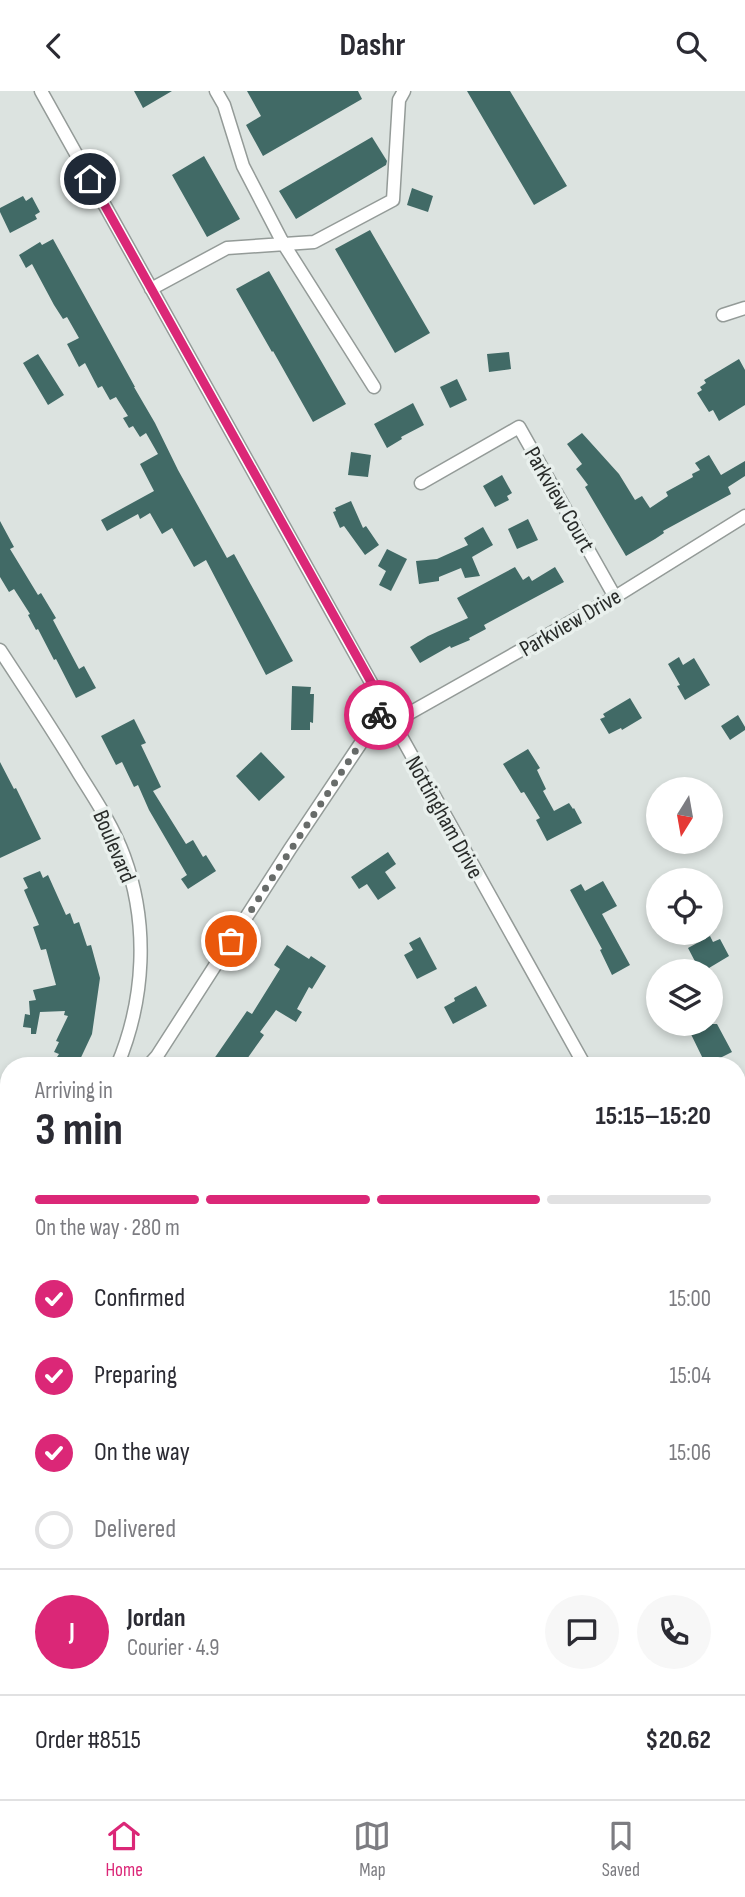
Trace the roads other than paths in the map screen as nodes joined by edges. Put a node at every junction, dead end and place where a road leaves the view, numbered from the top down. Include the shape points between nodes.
1 (41, 91) edge
2 (216, 91) edge
3 (404, 91) edge
4 (283, 243) junction
5 (151, 289) junction
6 (745, 308) edge
7 (723, 316) dead end
8 (374, 387) dead end
9 (421, 483) dead end
10 (745, 516) edge
11 (615, 597) junction
12 (0, 650) edge
13 (385, 707) junction
14 (392, 723) junction
15 (120, 1057) edge
16 (157, 1057) edge
17 (580, 1057) edge

1 - 5 street, Nottingham Drive
2 - 4 street via 243,166
3 - 4 street via 399,100 393,200 314,242
4 - 5 street via 227,248
4 - 8 street
5 - 13 street, Nottingham Drive
6 - 7 street
9 - 11 street, Parkview Court via 519,427
10 - 11 street, Parkview Drive
11 - 14 street, Parkview Drive
12 - 15 street, Boulevard via 108,820 131,878 139,923 140,969 133,1016
13 - 14 street, Nottingham Drive
13 - 16 street
14 - 17 street, Nottingham Drive

